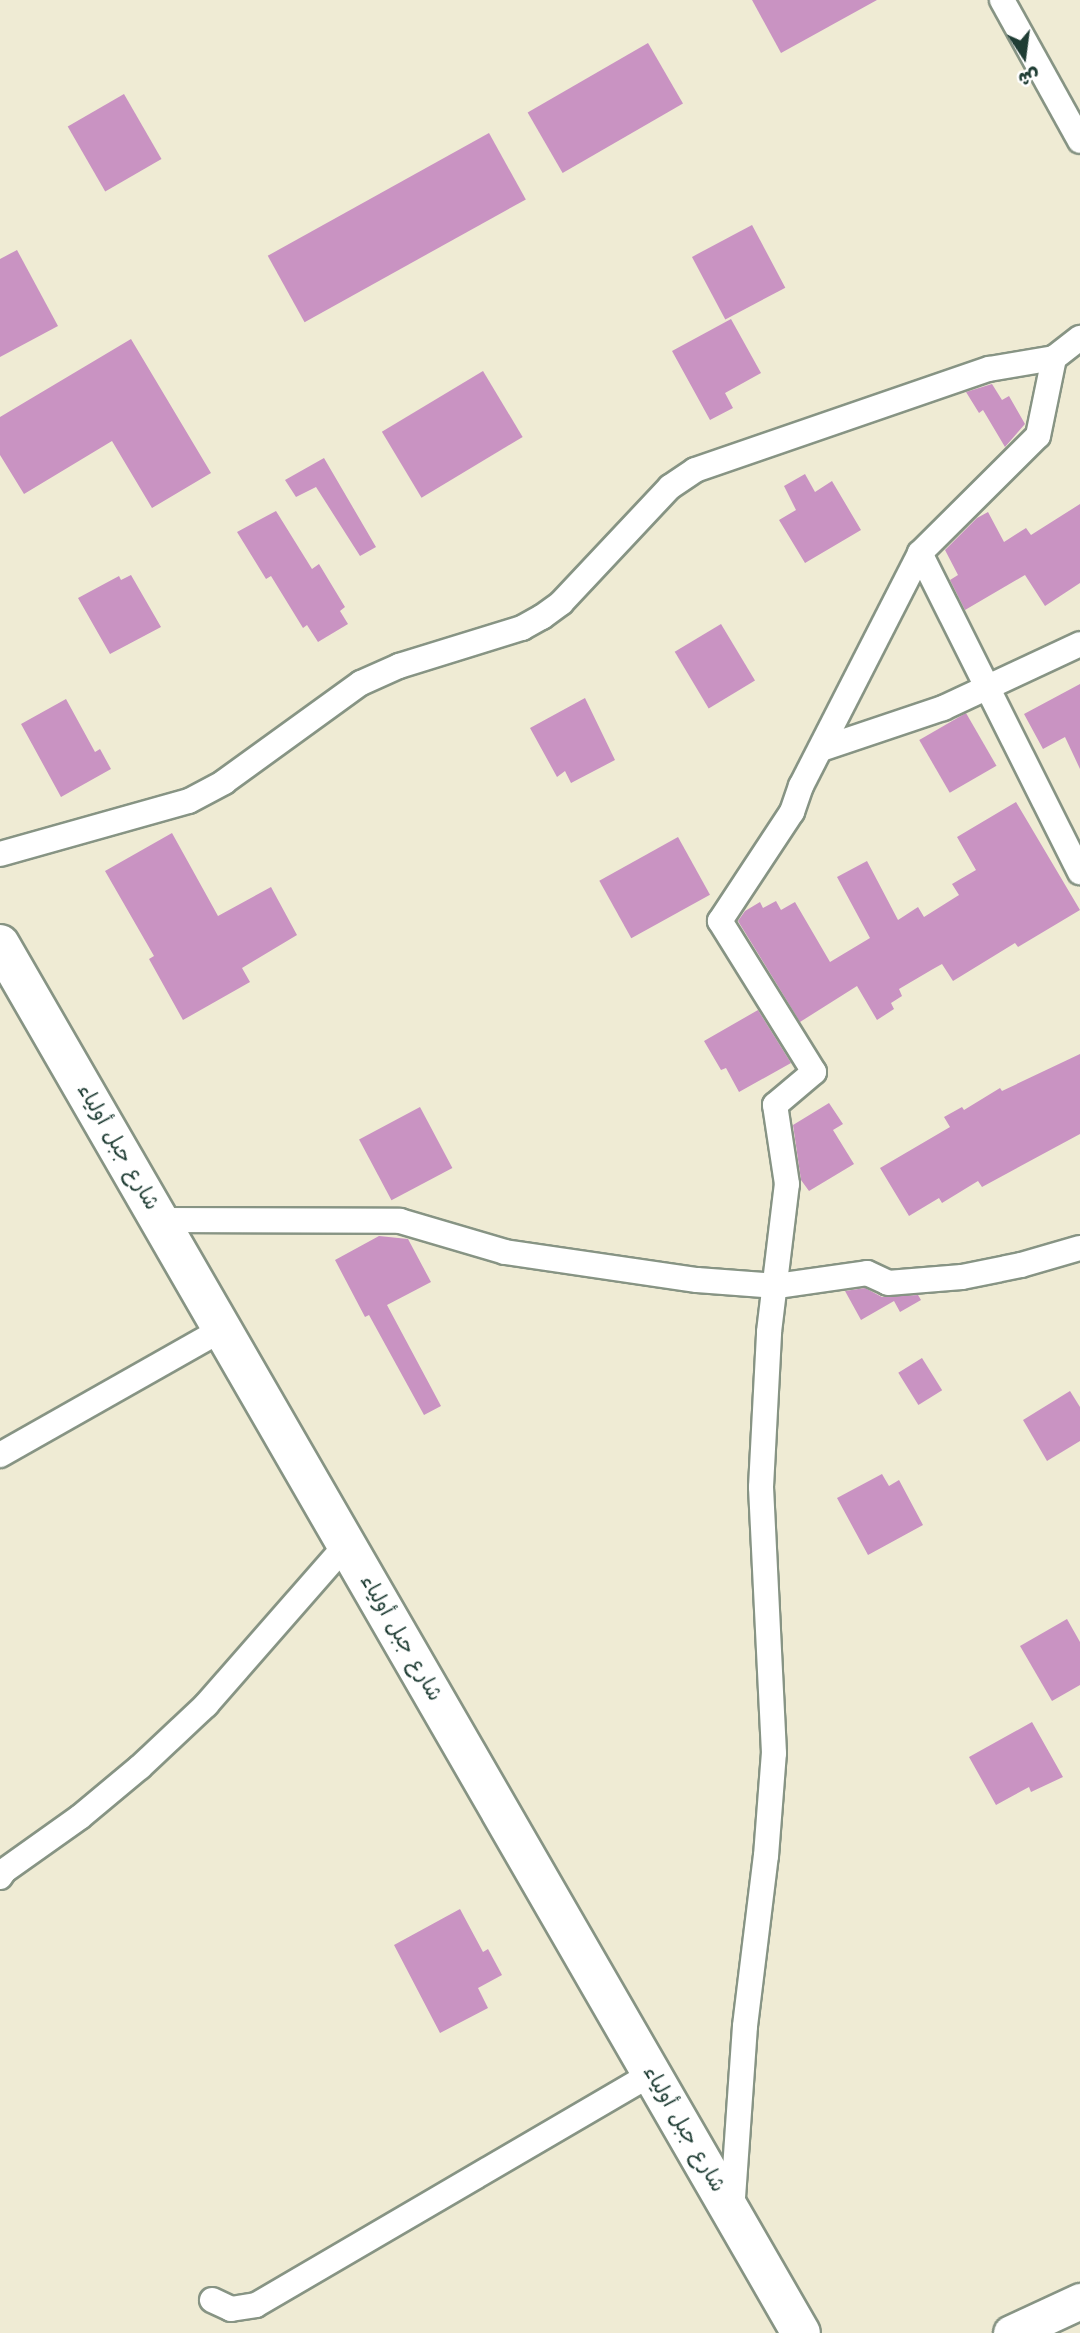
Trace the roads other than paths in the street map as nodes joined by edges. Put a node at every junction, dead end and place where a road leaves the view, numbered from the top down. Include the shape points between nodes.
1 (1002, 0) edge
2 (1080, 141) edge
3 (1080, 338) edge
4 (1054, 358) junction
5 (920, 553) junction
6 (1080, 644) edge
7 (987, 688) junction
8 (821, 749) junction
9 (0, 854) edge
10 (1080, 872) edge
11 (6, 967) edge
12 (160, 1220) junction
13 (1080, 1248) edge
14 (777, 1286) junction
15 (223, 1329) junction
16 (0, 1455) edge
17 (346, 1544) junction
18 (0, 1877) edge
19 (652, 2074) junction
20 (732, 2212) junction
21 (212, 2300) dead end
22 (1068, 2315) edge
23 (801, 2333) edge
24 (1011, 2333) edge

1 - 2 street
3 - 4 street
4 - 5 street via 1038,436
4 - 9 street via 989,369 695,470 670,487 561,603 523,628 399,666 361,683 224,782 189,801
5 - 7 street
5 - 8 street
6 - 7 street
7 - 8 street via 943,708
7 - 10 street
8 - 14 street via 792,812 720,921 814,1072 775,1105 788,1184
11 - 12 highway, شارع جبل أولياء
12 - 14 street via 400,1221 505,1252 697,1280
12 - 15 highway, شارع جبل أولياء
13 - 14 street via 962,1277 888,1283 867,1273
14 - 20 street via 769,1332 761,1487 774,1753 745,2026
15 - 16 street
15 - 17 highway, شارع جبل أولياء
17 - 18 street via 197,1714 80,1818
17 - 19 highway, شارع جبل أولياء
19 - 20 highway, شارع جبل أولياء
19 - 21 street via 256,2305 231,2309
20 - 23 highway, شارع جبل أولياء
22 - 24 street

